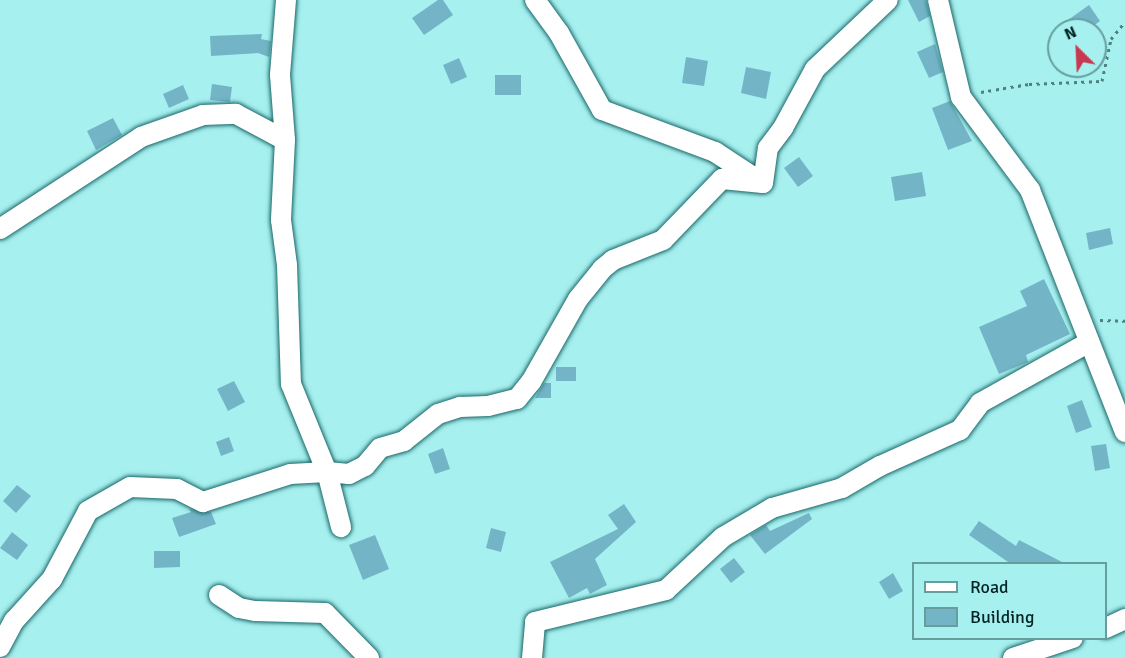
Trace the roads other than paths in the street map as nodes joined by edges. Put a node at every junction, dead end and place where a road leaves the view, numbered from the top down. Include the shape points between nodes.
1 (286, 0) edge
2 (535, 0) edge
3 (888, 0) edge
4 (938, 0) edge
5 (285, 140) junction
6 (763, 183) junction
7 (0, 229) edge
8 (1088, 343) junction
9 (1125, 432) edge
10 (327, 472) junction
11 (341, 527) dead end
12 (219, 595) dead end
13 (1125, 619) edge
14 (1107, 628) edge
15 (1070, 640) edge
16 (0, 647) edge
17 (369, 658) edge
18 (532, 658) edge
19 (1013, 658) edge

1 - 5 street via 280,75
2 - 6 street via 559,33 602,110 715,152
3 - 6 street via 815,69 768,148
4 - 8 street via 961,95 1030,190
5 - 7 street via 236,114 203,115 141,137
5 - 10 street via 281,220 287,265 291,384
6 - 10 street via 722,179 663,240 602,269 578,298 531,382 517,399 438,414 404,441 380,448 365,466 350,474
8 - 9 street
8 - 18 street via 980,403 960,430 951,435 880,466 842,488 771,508 723,537 666,590 535,622
10 - 11 street
10 - 16 street via 290,474 203,502 177,489 130,487 88,511 52,579 14,621
12 - 17 street via 239,608 255,611 325,613
13 - 14 street
15 - 19 street

